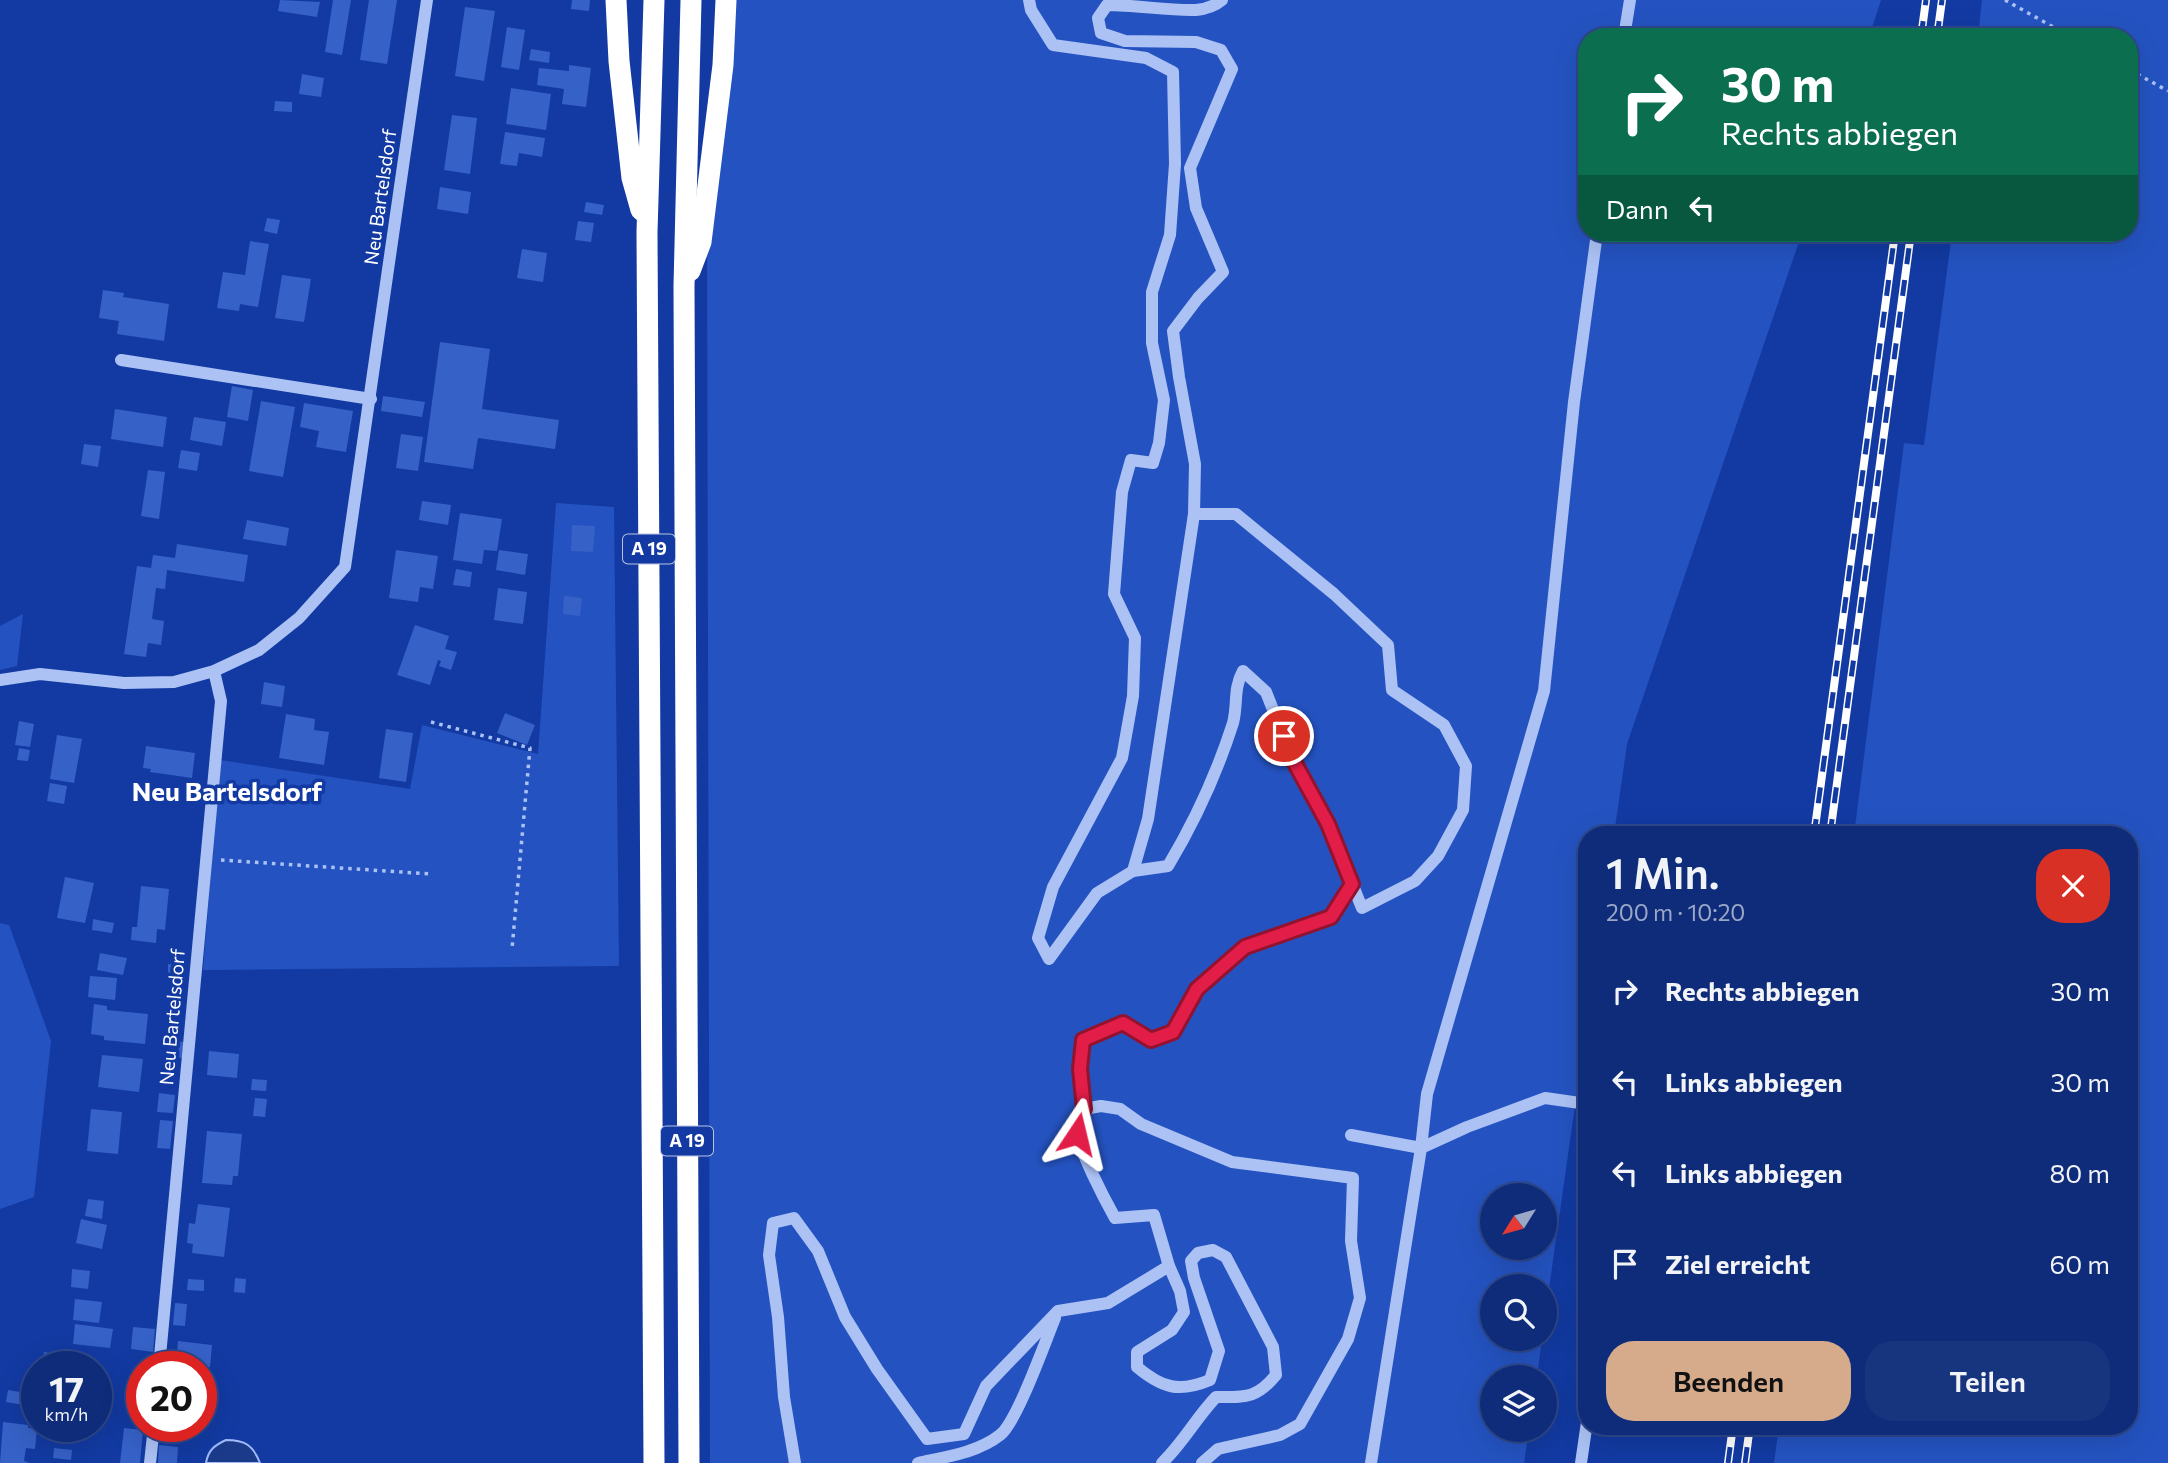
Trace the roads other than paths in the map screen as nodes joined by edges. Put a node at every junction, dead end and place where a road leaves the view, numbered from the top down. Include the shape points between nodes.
1 (428, 0) edge
2 (616, 0) edge
3 (654, 0) edge
4 (691, 0) edge
5 (726, 0) edge
6 (1030, 0) edge
7 (1222, 0) edge
8 (1630, 0) edge
9 (1625, 28) edge
10 (647, 232) junction
11 (1596, 242) edge
12 (684, 286) junction
13 (121, 360) dead end
14 (371, 398) junction
15 (1194, 514) junction
16 (214, 671) junction
17 (0, 680) edge
18 (1133, 871) junction
19 (1352, 884) junction
20 (1578, 1103) edge
21 (1084, 1109) junction
22 (1351, 1135) dead end
23 (1421, 1148) junction
24 (1169, 1266) junction
25 (1058, 1311) junction
26 (160, 1351) edge
27 (1585, 1435) edge
28 (152, 1442) edge
29 (150, 1463) edge
30 (654, 1463) edge
31 (689, 1463) edge
32 (795, 1463) edge
33 (918, 1463) edge
34 (1162, 1463) edge
35 (1202, 1463) edge
36 (1371, 1463) edge
37 (1581, 1463) edge

1 - 14 street, Neu Bartelsdorf
2 - 10 highway via 632,178
3 - 10 highway, A 19
4 - 12 highway, A 19
5 - 12 highway via 723,65 701,242
6 - 18 street via 1031,10 1053,45 1146,58 1173,72 1175,164 1170,234 1152,292 1152,343 1164,400 1153,463 1131,460 1122,492 1114,594 1135,638 1133,696 1122,758 1053,887 1038,938 1049,959 1097,893
7 - 15 street via 1197,10 1107,5 1098,18 1101,33 1125,41 1196,42 1221,50 1232,69 1190,168 1196,208 1223,272 1173,331 1195,464
8 - 9 street
10 - 30 highway, A 19
11 - 23 street via 1544,691 1427,1094
12 - 31 highway, A 19
13 - 14 street
14 - 16 street, Neu Bartelsdorf via 345,567 299,618 259,650
15 - 18 street via 1149,820
15 - 19 street via 1236,514 1334,594 1388,645 1392,691 1444,725 1466,766 1463,810 1438,856 1415,881 1362,908
16 - 17 street, Neu Bartelsdorf via 174,682 124,683 40,674
16 - 26 street, Neu Bartelsdorf via 221,701
18 - 19 street via 1168,866 1194,822 1234,719 1236,684 1243,671 1266,692
19 - 21 street via 1331,917 1245,947 1197,989 1173,1032 1151,1040 1123,1023 1083,1040
20 - 23 street via 1545,1098
21 - 24 street via 1077,1134 1115,1218 1154,1215
21 - 35 street via 1119,1109 1141,1124 1232,1162 1353,1178 1351,1241 1360,1298 1348,1339 1300,1424 1280,1435 1218,1449
22 - 23 street
23 - 36 street
24 - 25 street via 1108,1303
24 - 34 street via 1184,1312 1172,1330 1137,1352 1137,1367 1154,1381 1177,1388 1210,1380 1219,1351 1191,1261 1198,1252 1213,1250 1226,1257 1273,1347 1276,1375 1263,1391 1216,1398
25 - 32 street via 986,1386 964,1434 927,1439 845,1317 818,1251 794,1218 774,1223 769,1255
25 - 33 street via 1002,1434 972,1450
27 - 37 street
28 - 29 street

